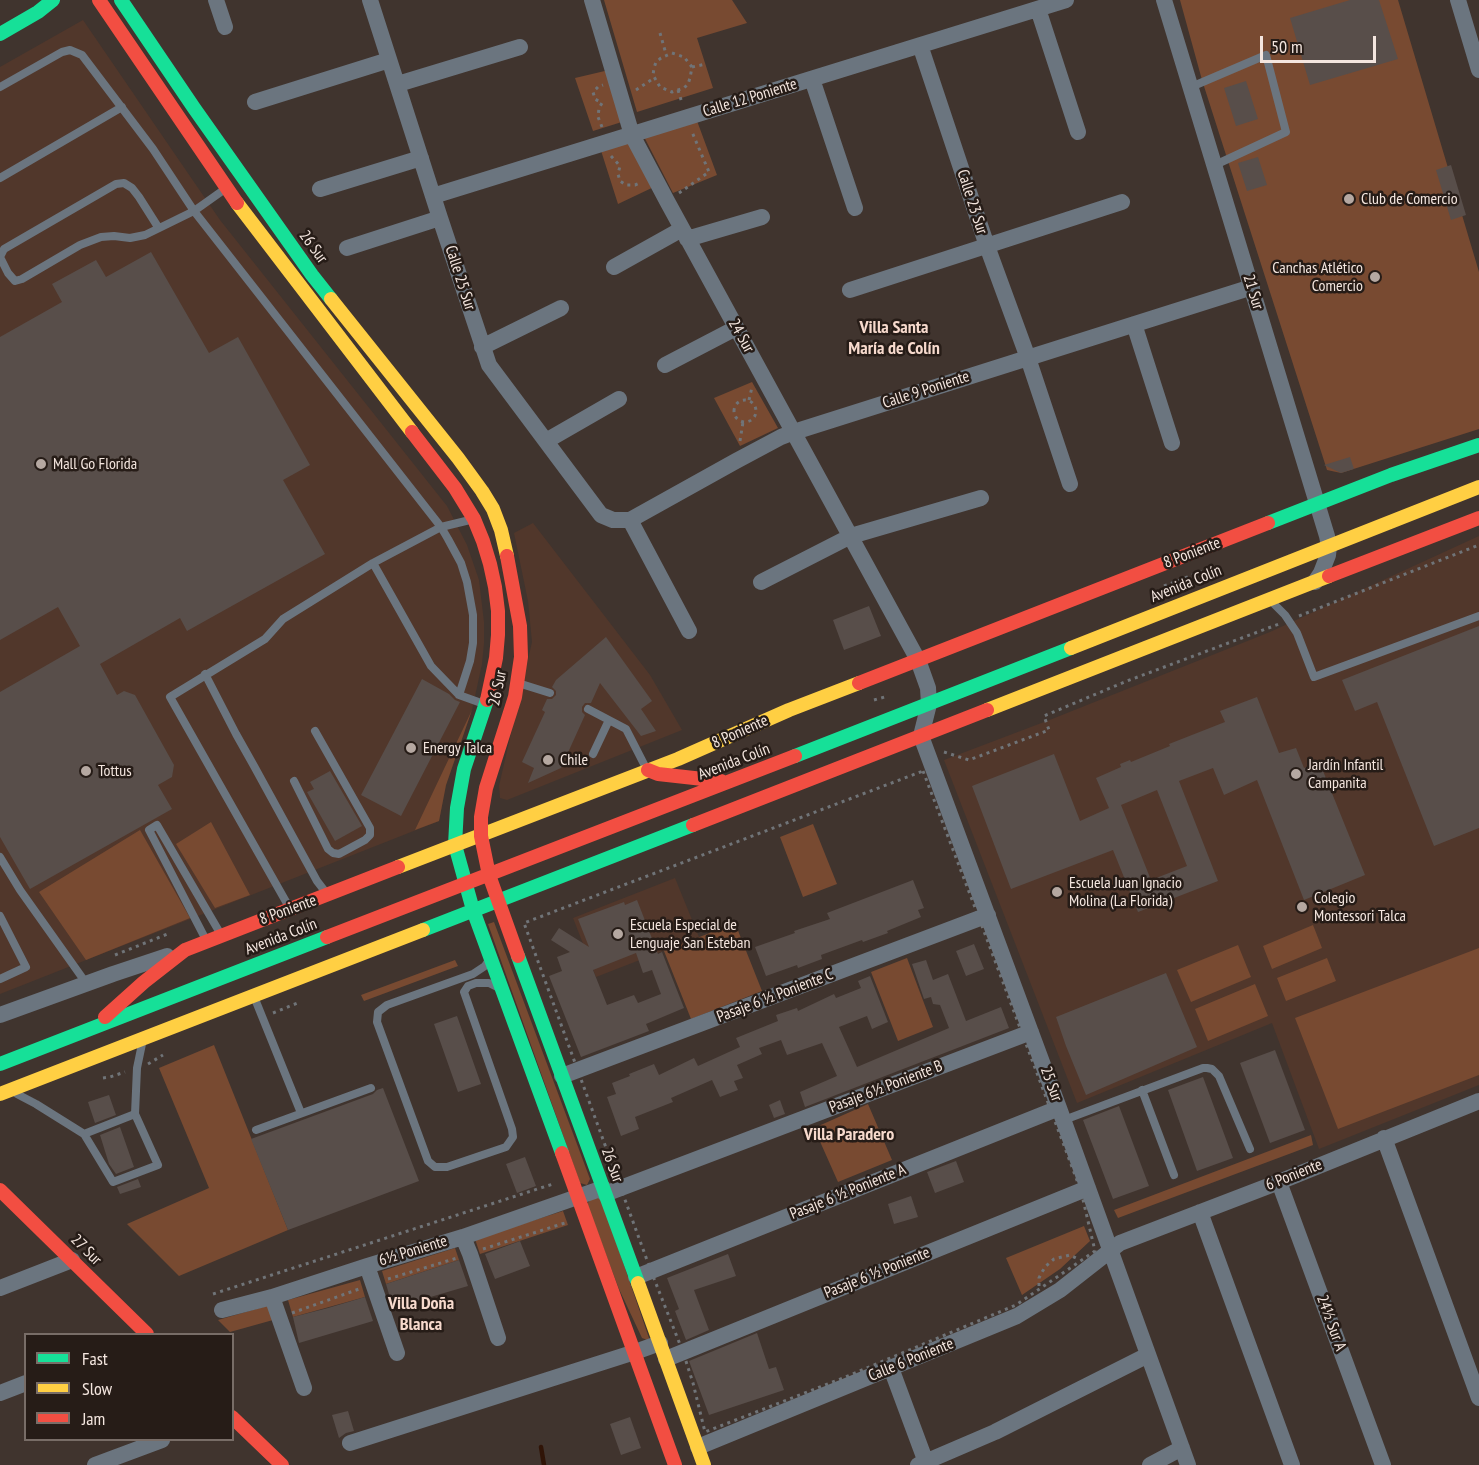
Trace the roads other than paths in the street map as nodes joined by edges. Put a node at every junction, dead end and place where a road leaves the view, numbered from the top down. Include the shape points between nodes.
1 (53, 0) edge
2 (99, 0) edge
3 (121, 0) edge
4 (216, 0) edge
5 (370, 0) edge
6 (592, 0) edge
7 (1066, 0) edge
8 (1164, 0) edge
9 (1458, 0) edge
10 (1038, 9) junction
11 (225, 27) dead end
12 (0, 34) edge
13 (920, 45) junction
14 (520, 47) dead end
15 (390, 60) junction
16 (1478, 60) edge
17 (812, 79) junction
18 (398, 84) junction
19 (0, 87) edge
20 (1191, 87) junction
21 (255, 102) dead end
22 (122, 107) junction
23 (1078, 132) dead end
24 (632, 135) junction
25 (421, 158) junction
26 (1215, 165) junction
27 (243, 177) junction
28 (0, 178) edge
29 (226, 188) junction
30 (320, 189) dead end
31 (433, 196) junction
32 (1122, 202) dead end
33 (855, 208) dead end
34 (194, 211) junction
35 (762, 217) dead end
36 (440, 218) junction
37 (159, 228) junction
38 (685, 234) junction
39 (987, 246) junction
40 (347, 248) dead end
41 (614, 267) dead end
42 (1252, 287) junction
43 (850, 290) dead end
44 (561, 308) dead end
45 (1134, 324) junction
46 (736, 328) junction
47 (482, 347) junction
48 (1028, 358) junction
49 (665, 365) dead end
50 (619, 399) dead end
51 (794, 432) junction
52 (546, 441) junction
53 (1172, 443) dead end
54 (1479, 445) edge
55 (1070, 484) dead end
56 (1479, 487) edge
57 (981, 498) dead end
58 (1318, 504) junction
59 (1479, 518) edge
60 (474, 519) junction
61 (622, 520) junction
62 (441, 527) junction
63 (501, 530) junction
64 (850, 536) junction
65 (1329, 546) junction
66 (373, 563) junction
67 (761, 582) dead end
68 (1315, 582) junction
69 (1268, 600) junction
70 (1479, 616) edge
71 (689, 631) dead end
72 (918, 660) junction
73 (205, 674) junction
74 (518, 682) junction
75 (550, 693) dead end
76 (459, 696) junction
77 (929, 704) junction
78 (486, 705) junction
79 (588, 709) dead end
80 (609, 720) junction
81 (315, 731) dead end
82 (921, 736) junction
83 (593, 754) dead end
84 (648, 770) junction
85 (731, 780) junction
86 (294, 781) dead end
87 (481, 836) junction
88 (455, 845) junction
89 (0, 857) edge
90 (489, 874) junction
91 (465, 884) junction
92 (328, 896) junction
93 (498, 901) junction
94 (290, 909) junction
95 (473, 910) junction
96 (988, 915) junction
97 (0, 916) edge
98 (222, 935) junction
99 (207, 941) junction
100 (185, 950) junction
101 (491, 958) junction
102 (0, 979) edge
103 (86, 983) junction
104 (502, 989) junction
105 (254, 996) junction
106 (0, 1015) edge
107 (92, 1029) junction
108 (1031, 1032) junction
109 (143, 1038) junction
110 (0, 1064) edge
111 (562, 1076) junction
112 (371, 1088) dead end
113 (1142, 1090) junction
114 (4, 1092) edge
115 (1479, 1101) edge
116 (301, 1113) junction
117 (135, 1114) junction
118 (1061, 1114) junction
119 (256, 1130) dead end
120 (84, 1134) junction
121 (1384, 1138) junction
122 (1250, 1149) dead end
123 (1174, 1174) dead end
124 (1279, 1182) junction
125 (1088, 1188) junction
126 (0, 1190) edge
127 (604, 1191) junction
128 (577, 1197) junction
129 (1200, 1212) junction
130 (463, 1236) junction
131 (1110, 1249) junction
132 (72, 1260) junction
133 (367, 1266) junction
134 (636, 1277) junction
135 (0, 1288) edge
136 (272, 1297) junction
137 (222, 1310) dead end
138 (145, 1333) edge
139 (498, 1338) dead end
140 (663, 1351) junction
141 (635, 1352) junction
142 (397, 1353) dead end
143 (1148, 1355) junction
144 (891, 1368) junction
145 (24, 1384) edge
146 (304, 1388) dead end
147 (0, 1394) edge
148 (1479, 1398) edge
149 (234, 1419) edge
150 (663, 1430) junction
151 (159, 1441) edge
152 (350, 1443) dead end
153 (698, 1447) junction
154 (1182, 1448) junction
155 (924, 1464) edge
156 (95, 1465) edge
157 (282, 1465) edge
158 (675, 1465) edge
159 (704, 1465) edge
160 (1150, 1465) edge
161 (1188, 1465) edge
162 (1292, 1465) edge
163 (1383, 1465) edge

1 - 12 street
2 - 29 street, 26 Sur
3 - 27 street, 26 Sur
4 - 11 street
5 - 15 street, Calle 25 Sur
6 - 24 street, 24 Sur
7 - 10 street, Calle 12 Poniente
8 - 20 street, 21 Sur
9 - 16 street
10 - 13 street, Calle 12 Poniente
10 - 23 street
13 - 17 street, Calle 12 Poniente
13 - 39 street, Calle 23 Sur
14 - 18 street
15 - 18 street, Calle 25 Sur
15 - 21 street
17 - 24 street, Calle 12 Poniente
17 - 33 street
18 - 25 street, Calle 25 Sur
19 - 22 lane via 70,50 82,55
20 - 26 street, 21 Sur
20 - 26 lane via 1266,55 1286,132
22 - 28 lane
22 - 34 lane
24 - 31 street, Calle 12 Poniente
24 - 38 street, 24 Sur
25 - 30 street
25 - 31 street, Calle 25 Sur
26 - 42 street, 21 Sur
27 - 29 lane
27 - 63 street, 26 Sur via 312,275 458,458 493,509
29 - 34 lane
29 - 60 street, 26 Sur via 455,488
31 - 36 street, Calle 25 Sur
32 - 39 street
34 - 37 lane
34 - 62 lane
35 - 38 street
36 - 40 street
36 - 47 street, Calle 25 Sur
37 - 37 lane via 132,188 116,184 4,249 0,257 15,281 101,237 130,238
38 - 41 street
38 - 46 street, 24 Sur
39 - 43 street
39 - 48 street, Calle 23 Sur
42 - 45 street, Calle 9 Poniente
42 - 58 street, 21 Sur
44 - 47 street
45 - 48 street, Calle 9 Poniente
45 - 53 street
46 - 49 street
46 - 51 street, 24 Sur
47 - 52 street, Calle 25 Sur via 489,365
48 - 51 street, Calle 9 Poniente
48 - 55 street, Calle 23 Sur
50 - 52 street
51 - 61 street, Calle 9 Poniente
51 - 64 street, 24 Sur
52 - 61 street, Calle 25 Sur via 601,515
54 - 58 street, 8 Poniente
56 - 65 street, Avenida Colín
57 - 64 street
58 - 65 street, 21 Sur
58 - 72 street, 8 Poniente
59 - 68 street
60 - 62 lane
60 - 63 street via 481,517
60 - 78 street, 26 Sur via 490,564 498,611 496,658
61 - 71 street
62 - 66 lane
62 - 76 lane via 461,563 472,608 470,661
63 - 74 street, 26 Sur via 520,626
64 - 67 street
64 - 72 street, 24 Sur
65 - 68 street via 1326,563
65 - 77 street, Avenida Colín
66 - 73 lane via 283,619 265,639
66 - 76 lane via 431,666
68 - 69 street
69 - 70 lane via 1281,610 1297,633 1314,677
69 - 82 street
72 - 77 street, 24 Sur
72 - 84 street, 8 Poniente
73 - 92 lane
73 - 94 lane via 170,697
74 - 75 lane
74 - 87 street, 26 Sur via 486,788
76 - 78 lane
77 - 82 street
77 - 85 street, Avenida Colín
78 - 88 street, 26 Sur via 464,769
79 - 80 lane
80 - 83 lane
80 - 84 lane via 627,729
81 - 86 lane via 370,828 370,835 339,854 333,853
82 - 93 street
82 - 96 street, 25 Sur
84 - 85 street via 697,779
84 - 87 street, 8 Poniente
85 - 90 street, Avenida Colín
87 - 88 street, 8 Poniente
87 - 90 street, 26 Sur
88 - 91 street, 26 Sur
88 - 92 street, 8 Poniente
89 - 103 lane
90 - 91 street, Avenida Colín
90 - 93 street, 26 Sur
91 - 95 street, 26 Sur
91 - 107 street, Avenida Colín
92 - 94 street, 8 Poniente
93 - 95 street
93 - 111 street, 26 Sur
94 - 98 street, 8 Poniente
95 - 101 street, 26 Sur
95 - 105 street
96 - 108 street, 25 Sur
96 - 111 street, Pasaje 6 ½ Poniente C
97 - 102 lane via 27,967
98 - 99 street, 8 Poniente
98 - 99 lane via 157,825 148,830
99 - 100 street, 8 Poniente
100 - 103 street, 8 Poniente
100 - 107 street
101 - 104 street, 26 Sur
101 - 104 lane via 474,974 387,1005 378,1012 377,1022 428,1161 435,1167 447,1167 506,1147 513,1137 464,992 476,983
103 - 106 street, 8 Poniente
104 - 128 street, 26 Sur
105 - 109 street
105 - 116 lane
107 - 110 street, Avenida Colín
108 - 118 street, 25 Sur
108 - 127 street, Pasaje 6½ Poniente B
109 - 114 street
109 - 117 lane
111 - 127 street, 26 Sur
112 - 116 lane
113 - 118 lane
113 - 122 lane via 1203,1068 1212,1069 1219,1076
113 - 123 lane
114 - 120 lane via 36,1104
115 - 121 street, 6 Poniente
116 - 119 lane
117 - 120 lane
117 - 120 lane via 158,1164 113,1182
118 - 125 street, 25 Sur
118 - 134 street, Pasaje 6 ½ Poniente A
121 - 124 street, 6 Poniente
121 - 148 street
124 - 129 street, 6 Poniente
124 - 163 street, 24½ Sur A
125 - 131 street, 25 Sur
125 - 140 street, Pasaje 6 ½ Poniente
126 - 132 street, 27 Sur
127 - 128 street, 6½ Poniente
127 - 134 street, 26 Sur
128 - 130 street, 6½ Poniente
128 - 141 street, 26 Sur
129 - 131 street, 6 Poniente
129 - 162 street
130 - 133 street, 6½ Poniente
130 - 139 street
131 - 143 street, 25 Sur
131 - 144 street, Calle 6 Poniente via 1029,1310
132 - 135 street
132 - 138 street, 27 Sur
133 - 136 street, 6½ Poniente
133 - 142 street
134 - 140 street, 26 Sur
136 - 137 street, 6½ Poniente
136 - 146 street
140 - 141 street, Pasaje 6 ½ Poniente
140 - 153 street, 26 Sur
141 - 150 street, 26 Sur
141 - 152 street, Pasaje 6 ½ Poniente
143 - 154 street, 25 Sur
143 - 155 street
144 - 153 street, Calle 6 Poniente
144 - 155 street
145 - 147 street
149 - 157 street
150 - 153 street via 686,1445
150 - 158 street, 26 Sur
151 - 156 street
153 - 159 street, 26 Sur
154 - 160 street
154 - 161 street, 25 Sur

